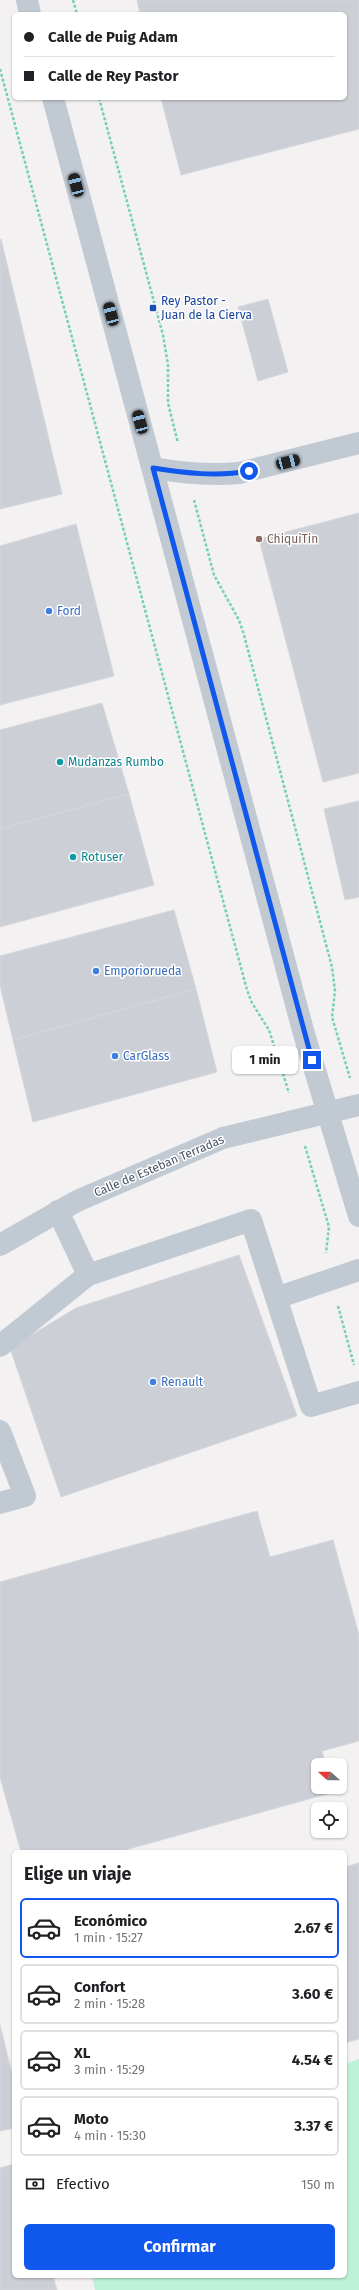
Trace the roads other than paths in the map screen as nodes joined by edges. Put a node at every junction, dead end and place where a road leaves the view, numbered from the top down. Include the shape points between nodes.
1 (26, 0) edge
2 (29, 12) edge
3 (54, 100) edge
4 (359, 443) edge
5 (153, 468) junction
6 (359, 1105) edge
7 (329, 1112) junction
8 (58, 1210) junction
9 (359, 1216) edge
10 (0, 1245) edge
11 (359, 1270) edge
12 (88, 1275) junction
13 (276, 1298) junction
14 (0, 1346) edge
15 (359, 1392) edge
16 (0, 1431) edge
17 (0, 1503) edge

1 - 2 street
3 - 5 street
4 - 5 street via 239,473 187,474
5 - 7 street via 304,1034
6 - 7 street, Calle de Esteban Terradas
7 - 8 street, Calle de Esteban Terradas via 223,1138
7 - 9 street
8 - 10 street, Calle de Esteban Terradas
8 - 12 street
11 - 13 street
12 - 13 street via 251,1220
12 - 14 street
13 - 15 street via 311,1406
16 - 17 street via 25,1496

